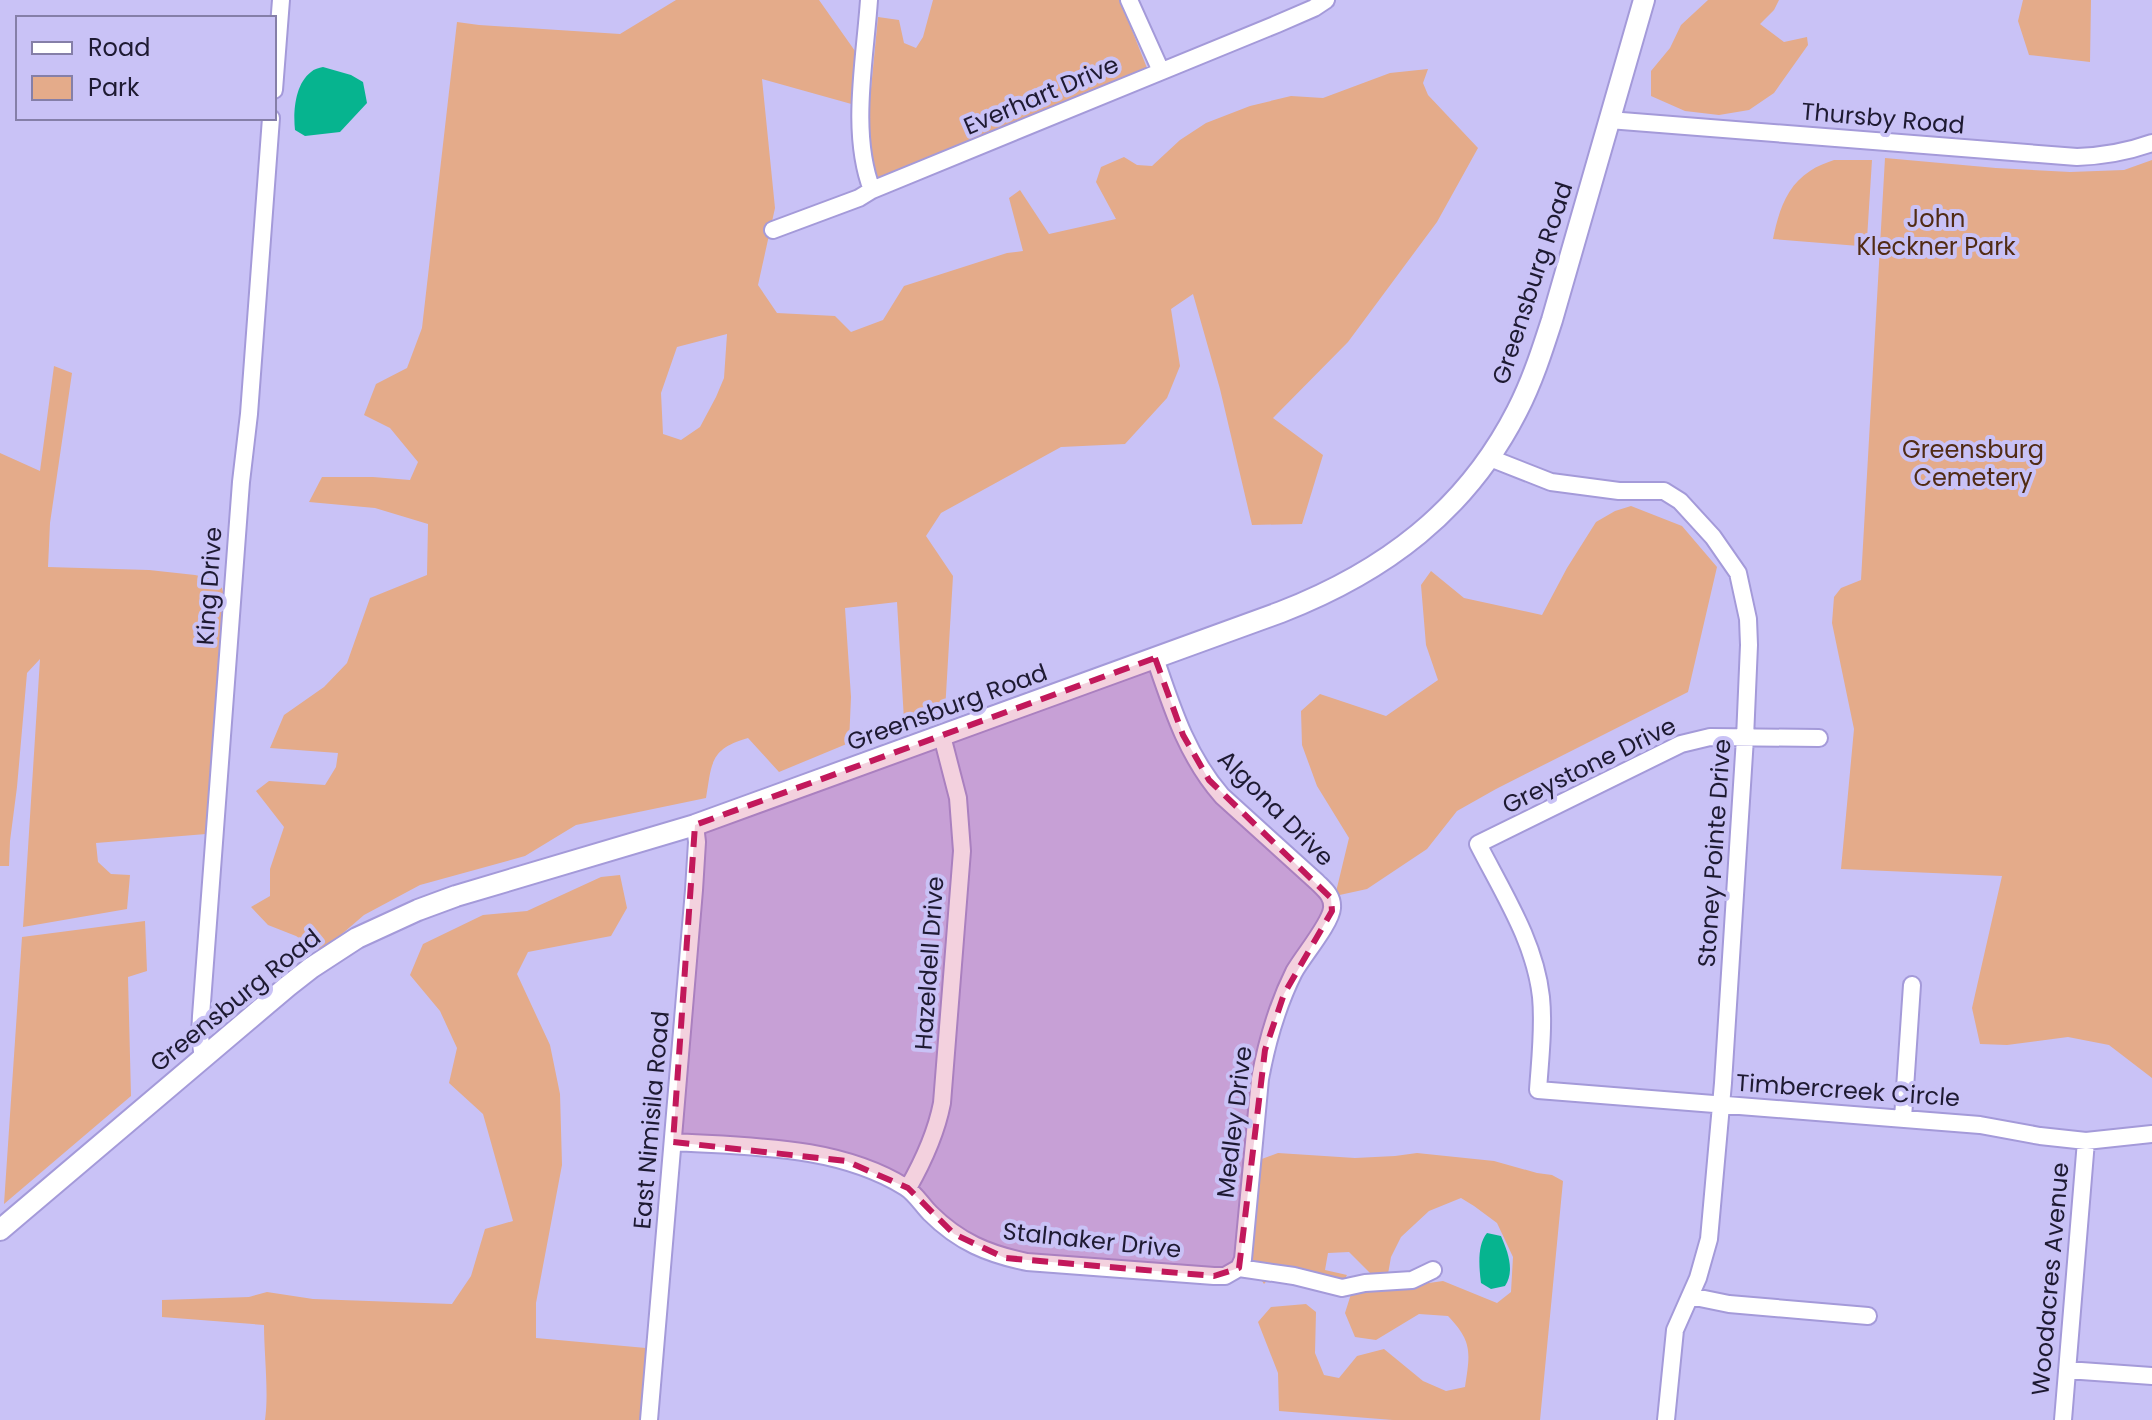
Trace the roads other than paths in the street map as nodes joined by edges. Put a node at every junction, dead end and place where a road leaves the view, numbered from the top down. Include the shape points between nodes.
1 (281, 0) edge
2 (869, 0) edge
3 (1129, 0) edge
4 (1326, 0) edge
5 (1644, 0) edge
6 (276, 64) edge
7 (1161, 71) junction
8 (271, 120) edge
9 (1609, 120) junction
10 (2152, 143) edge
11 (872, 190) junction
12 (773, 230) dead end
13 (1490, 458) junction
14 (1155, 658) junction
15 (942, 736) junction
16 (1745, 738) junction
17 (1819, 738) dead end
18 (695, 825) junction
19 (1332, 901) joint
20 (1912, 985) dead end
21 (203, 1058) junction
22 (1538, 1090) joint
23 (1720, 1104) junction
24 (1903, 1118) junction
25 (2152, 1134) edge
26 (2086, 1141) junction
27 (673, 1142) junction
28 (908, 1188) junction
29 (0, 1230) edge
30 (1239, 1268) junction
31 (1433, 1270) dead end
32 (1690, 1296) junction
33 (1868, 1316) dead end
34 (2067, 1370) junction
35 (2152, 1376) edge
36 (649, 1420) edge
37 (1666, 1420) edge
38 (2063, 1420) edge

1 - 6 street
2 - 11 street via 861,114
3 - 7 street
4 - 7 street, Everhart Drive
5 - 9 main road, Greensburg Road
7 - 11 street, Everhart Drive
8 - 21 street, King Drive via 205,957
9 - 10 street, Thursby Road via 2065,156 2112,154
9 - 13 main road, Greensburg Road via 1535,371
11 - 12 street, Everhart Drive
13 - 14 main road, Greensburg Road via 1433,523 1369,570 1316,599
13 - 16 street, Stoney Pointe Drive via 1551,482 1664,491 1697,519 1738,573 1748,619
14 - 15 main road, Greensburg Road
14 - 19 street, Algona Drive via 1189,750 1209,780
15 - 18 main road, Greensburg Road
15 - 28 street, Hazeldell Drive via 961,821 954,960 942,1103 936,1132
16 - 17 street, Greystone Drive
16 - 22 street, Greystone Drive via 1710,737 1681,744 1478,844 1536,969 1541,999
16 - 23 street, Stoney Pointe Drive
18 - 21 main road, Greensburg Road via 456,896 387,923 311,968
18 - 27 street, East Nimisila Road
19 - 30 street, Medley Drive via 1328,920 1284,994 1265,1050
20 - 24 street
21 - 29 main road, Greensburg Road
22 - 23 street, Timbercreek Circle
23 - 24 street, Timbercreek Circle
23 - 32 street, Stoney Pointe Drive via 1709,1239
24 - 26 street, Timbercreek Circle
25 - 26 street, Timbercreek Circle
26 - 34 street, Woodacres Avenue
27 - 28 street, Stalnaker Drive via 824,1155
27 - 36 street, East Nimisila Road
28 - 30 street, Stalnaker Drive via 954,1234 1005,1258 1214,1276
30 - 31 street, Stalnaker Drive via 1342,1288 1412,1280
32 - 33 street
32 - 37 street, Stoney Pointe Drive via 1675,1330
34 - 35 street
34 - 38 street, Woodacres Avenue

